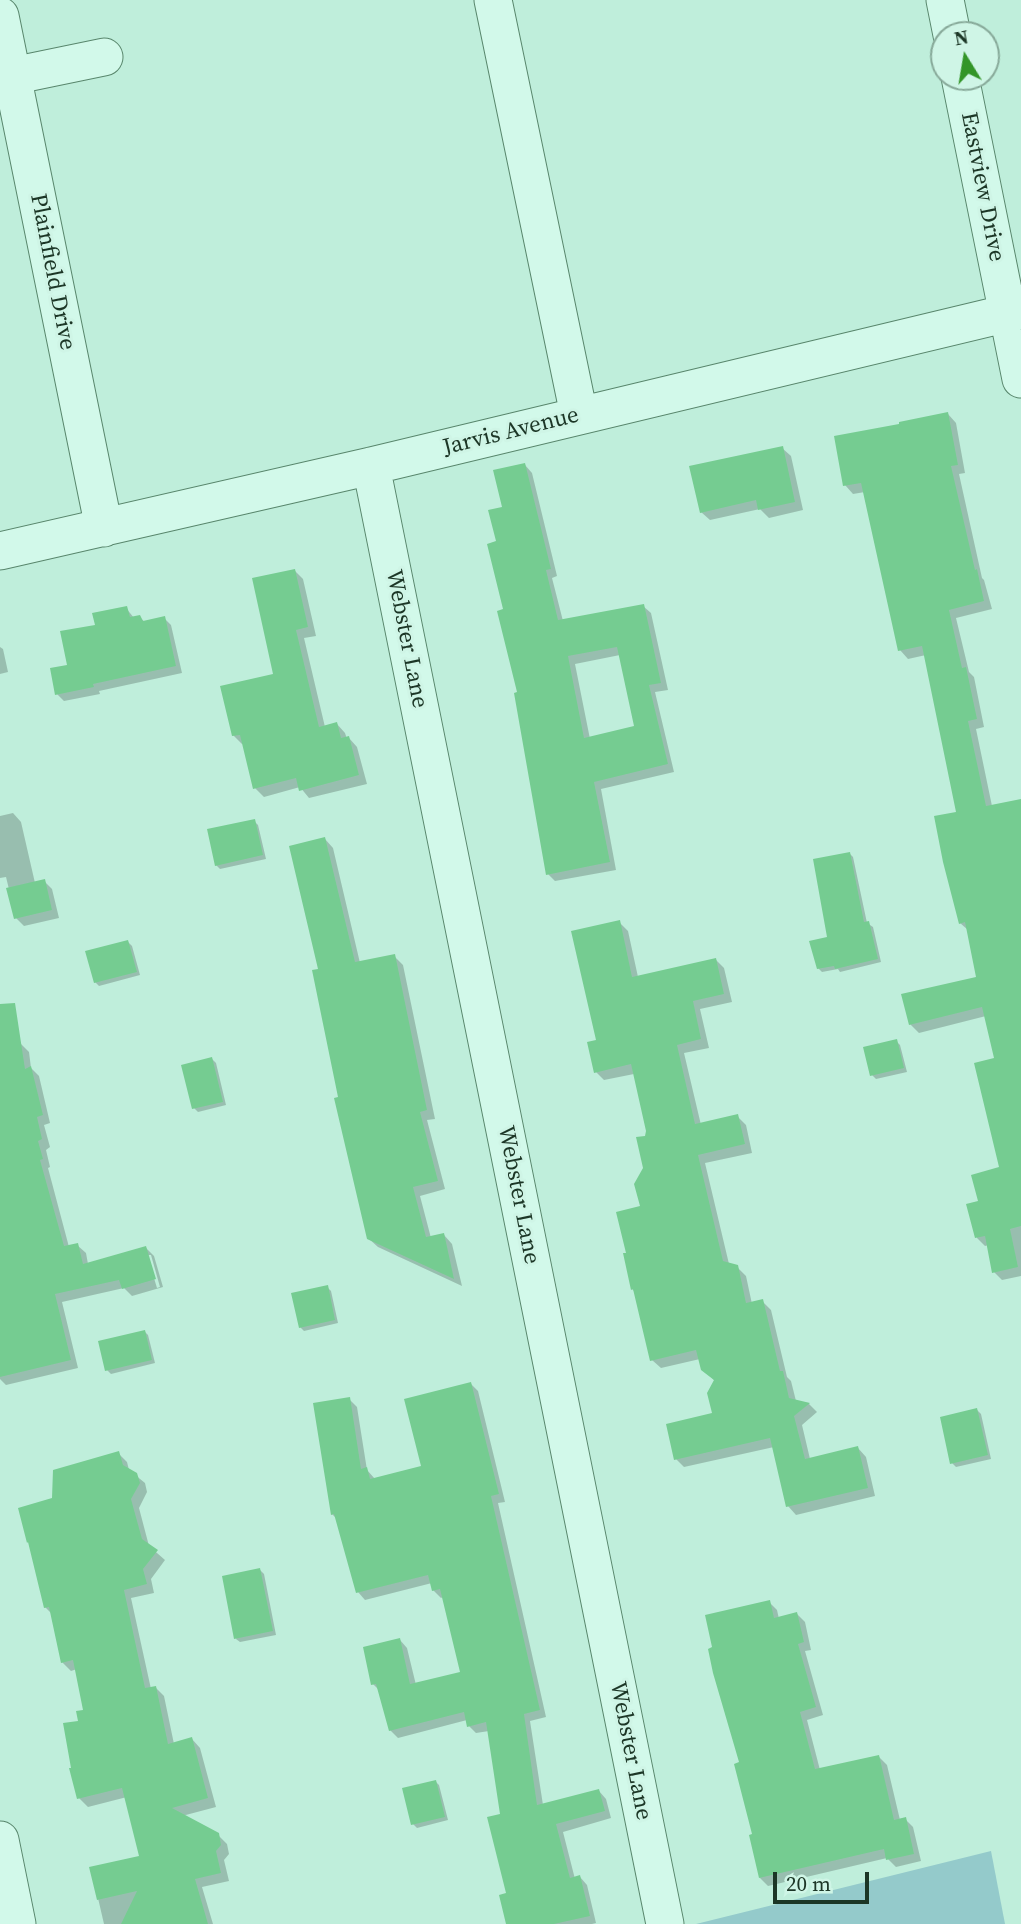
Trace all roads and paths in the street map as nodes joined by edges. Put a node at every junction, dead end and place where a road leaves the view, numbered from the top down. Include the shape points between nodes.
1 (493, 0) edge
2 (945, 0) edge
3 (0, 16) edge
4 (949, 21) edge
5 (104, 57) dead end
6 (12, 76) junction
7 (963, 91) edge
8 (1014, 311) edge
9 (1021, 379) edge
10 (579, 415) junction
11 (371, 466) junction
12 (104, 527) junction
13 (0, 551) edge
14 (0, 1840) edge
15 (17, 1924) edge
16 (665, 1924) edge

1 - 10 street
2 - 4 street
3 - 6 street, Plainfield Drive
5 - 6 street
6 - 12 street, Plainfield Drive
7 - 8 street, Eastview Drive
8 - 9 street, Eastview Drive
8 - 10 street, Jarvis Avenue
10 - 11 street, Jarvis Avenue
11 - 12 street, Jarvis Avenue
11 - 16 street, Webster Lane
12 - 13 street, Jarvis Avenue
14 - 15 street

